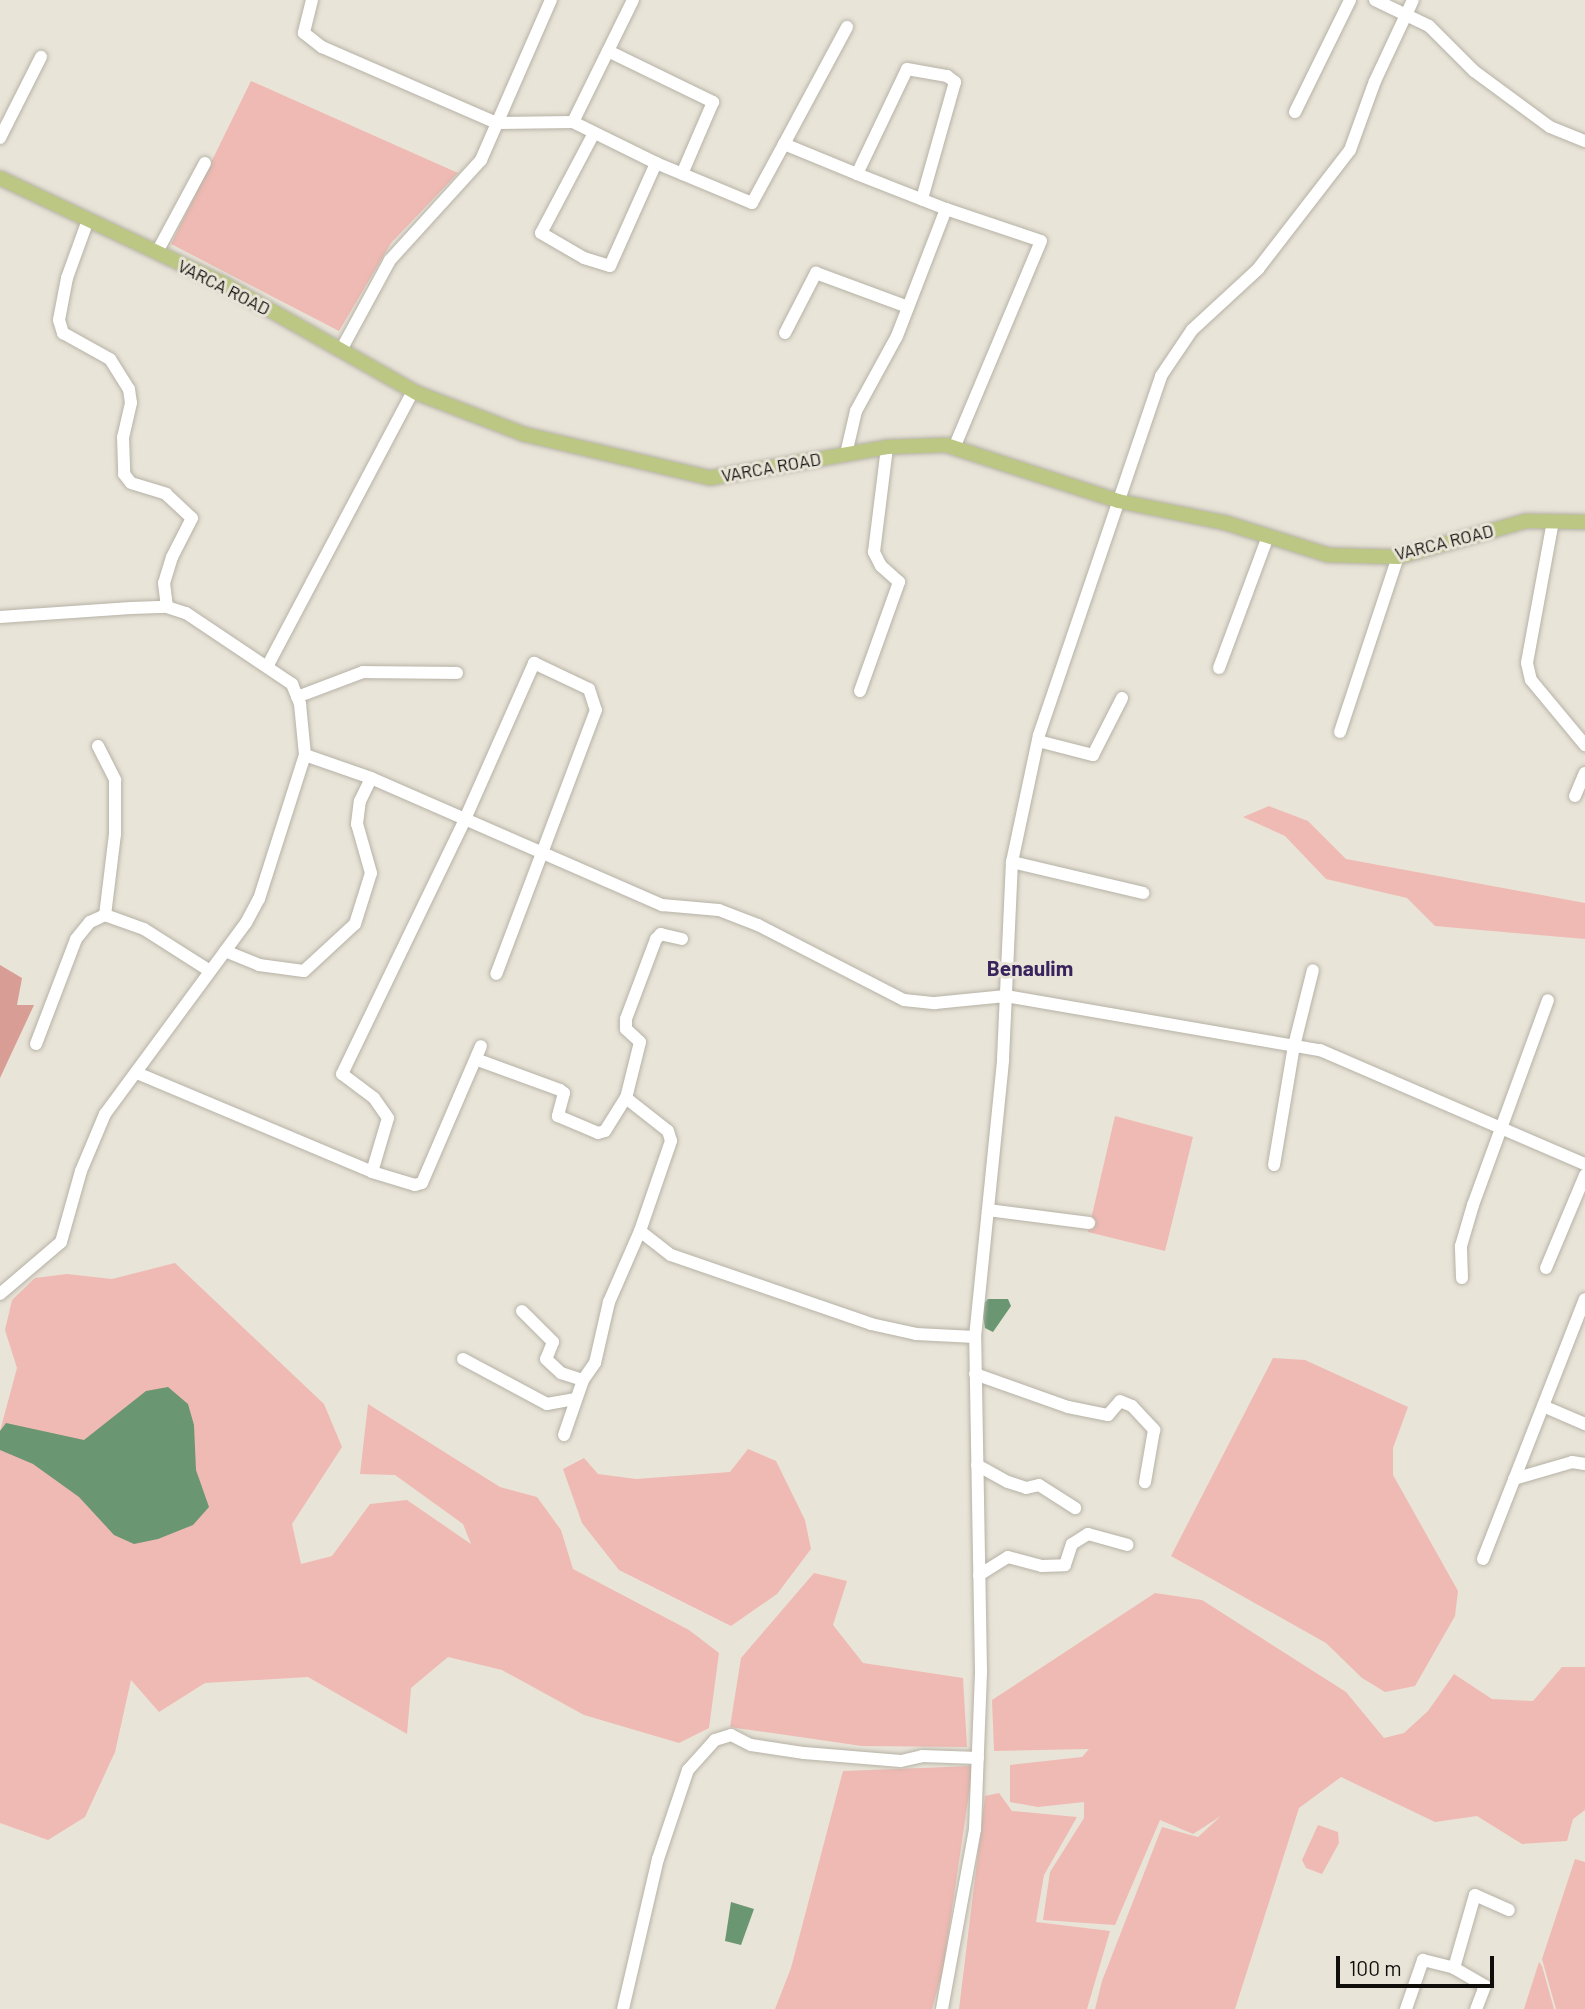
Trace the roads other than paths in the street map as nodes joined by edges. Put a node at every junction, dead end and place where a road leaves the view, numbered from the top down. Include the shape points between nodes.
1 (312, 0) edge
2 (551, 0) edge
3 (633, 0) edge
4 (1350, 0) edge
5 (1375, 0) edge
6 (1413, 0) edge
7 (1406, 16) junction
8 (847, 27) dead end
9 (608, 51) junction
10 (41, 57) dead end
11 (1295, 113) dead end
12 (573, 122) junction
13 (497, 123) junction
14 (594, 133) junction
15 (0, 138) edge
16 (1585, 141) edge
17 (783, 144) junction
18 (205, 163) dead end
19 (656, 163) junction
20 (682, 174) junction
21 (857, 174) junction
22 (0, 178) edge
23 (922, 200) junction
24 (946, 209) junction
25 (88, 220) junction
26 (157, 253) junction
27 (908, 307) junction
28 (785, 333) dead end
29 (341, 350) junction
30 (413, 391) junction
31 (887, 447) junction
32 (954, 448) junction
33 (846, 454) junction
34 (1118, 501) junction
35 (1553, 521) junction
36 (1585, 522) edge
37 (1268, 536) junction
38 (1398, 557) junction
39 (167, 607) junction
40 (0, 617) edge
41 (268, 665) junction
42 (1219, 668) dead end
43 (457, 673) dead end
44 (860, 691) dead end
45 (297, 697) junction
46 (1122, 698) dead end
47 (1339, 732) dead end
48 (1038, 741) junction
49 (1585, 745) edge
50 (99, 746) dead end
51 (305, 755) junction
52 (1585, 773) edge
53 (371, 778) junction
54 (1575, 796) dead end
55 (465, 818) junction
56 (544, 853) junction
57 (1012, 862) junction
58 (1143, 893) dead end
59 (105, 915) junction
60 (682, 939) dead end
61 (225, 951) junction
62 (1313, 970) dead end
63 (209, 971) junction
64 (496, 974) dead end
65 (1006, 996) junction
66 (1548, 1000) dead end
67 (36, 1044) dead end
68 (481, 1046) dead end
69 (1294, 1046) junction
70 (478, 1060) junction
71 (137, 1073) junction
72 (626, 1098) junction
73 (1501, 1127) junction
74 (1585, 1164) edge
75 (1274, 1165) dead end
76 (372, 1172) junction
77 (1585, 1175) edge
78 (988, 1210) junction
79 (1088, 1223) dead end
80 (640, 1231) junction
81 (1546, 1268) dead end
82 (1462, 1278) dead end
83 (0, 1294) edge
84 (1585, 1299) edge
85 (522, 1311) dead end
86 (975, 1337) junction
87 (463, 1359) dead end
88 (975, 1374) junction
89 (583, 1380) junction
90 (576, 1399) junction
91 (1543, 1406) junction
92 (1585, 1424) edge
93 (564, 1435) dead end
94 (1585, 1464) edge
95 (977, 1465) junction
96 (1514, 1479) junction
97 (1145, 1482) dead end
98 (1075, 1508) dead end
99 (1128, 1545) dead end
100 (1483, 1559) dead end
101 (979, 1575) junction
102 (978, 1758) junction
103 (1509, 1910) dead end
104 (1454, 1968) junction
105 (623, 2009) edge
106 (942, 2009) edge
107 (1406, 2009) edge
108 (1476, 2009) edge

1 - 13 street via 304,33 323,47
2 - 13 street
3 - 9 street
4 - 11 street
5 - 7 street
6 - 7 street
7 - 16 street via 1429,26 1474,71 1550,127
7 - 34 street via 1375,81 1350,150 1258,269 1192,330 1161,376
8 - 17 street
9 - 12 street
9 - 20 street via 713,102
10 - 15 street
12 - 13 street
12 - 14 street
13 - 29 street via 481,160 390,260
14 - 19 street
14 - 19 street via 541,233 584,258 610,266
17 - 20 street via 752,203
17 - 21 street
18 - 26 street
19 - 20 street
21 - 23 street
21 - 23 street via 907,69 947,76 955,82
22 - 25 main road, VARCA ROAD
23 - 24 street
24 - 27 street
24 - 32 street via 1041,242
25 - 26 main road, VARCA ROAD
25 - 39 street via 67,278 59,320 63,332 110,359 129,389 124,474 146,490 166,494 192,518 164,583
26 - 29 main road, VARCA ROAD via 226,285
27 - 28 street via 816,273
27 - 33 street via 856,411
29 - 30 main road, VARCA ROAD
30 - 33 main road, VARCA ROAD via 523,434 710,478
30 - 41 street
31 - 32 main road, VARCA ROAD
31 - 33 main road, VARCA ROAD
31 - 44 street via 874,552 881,566 899,582
32 - 34 main road, VARCA ROAD
34 - 37 main road, VARCA ROAD
34 - 48 street
35 - 36 main road, VARCA ROAD
35 - 38 main road, VARCA ROAD via 1526,521
35 - 49 street via 1527,663 1531,680
37 - 38 main road, VARCA ROAD via 1328,555
37 - 42 street
38 - 47 street
39 - 40 street
39 - 41 street via 186,613
41 - 45 street via 292,684
43 - 45 street via 363,672
45 - 51 street
46 - 48 street via 1093,755
48 - 57 street
50 - 59 street via 115,779
51 - 53 street
51 - 61 street via 259,899
52 - 54 street
53 - 55 street
53 - 61 street via 360,801 357,824 372,873 355,924 304,971 259,965
55 - 56 street
55 - 56 street via 534,663 566,675 589,689 596,710
55 - 76 street via 342,1074 374,1098 388,1118
56 - 64 street
56 - 65 street via 662,905 719,910 758,925 904,1000 935,1003
57 - 58 street
57 - 65 street
59 - 63 street via 144,929
59 - 67 street via 90,922 76,939
60 - 72 street via 661,934 656,939 635,995 626,1029 640,1042
61 - 63 street
62 - 69 street
63 - 71 street
65 - 69 street
65 - 78 street
66 - 73 street
68 - 70 street
69 - 73 street via 1320,1049 1361,1064 1409,1090
69 - 75 street
70 - 72 street via 560,1090 564,1093 558,1116 598,1133 605,1131
70 - 76 street via 422,1182 415,1185
71 - 76 street
71 - 83 street via 105,1114 81,1171 61,1242
72 - 80 street via 668,1131 671,1141
73 - 74 street
73 - 82 street via 1461,1246
77 - 81 street
78 - 79 street
78 - 86 street
80 - 86 street via 671,1255 871,1324 916,1334
80 - 89 street via 609,1301 595,1363
84 - 91 street
85 - 89 street via 553,1342 546,1359 561,1373
86 - 88 street
87 - 90 street via 547,1404
88 - 95 street
88 - 97 street via 1068,1407 1108,1415 1120,1401 1132,1406 1154,1430
89 - 90 street
90 - 93 street
91 - 92 street
91 - 96 street
94 - 96 street via 1572,1462
95 - 98 street via 1026,1488 1039,1485
95 - 101 street
96 - 100 street
99 - 101 street via 1088,1534 1072,1544 1065,1565 1042,1566 1008,1557
101 - 102 street
102 - 105 street via 922,1756 901,1761 751,1745 730,1735 715,1740 688,1770 658,1859
102 - 106 street via 975,1829
103 - 104 street via 1475,1895
104 - 107 street via 1423,1961
104 - 108 street via 1485,1986

